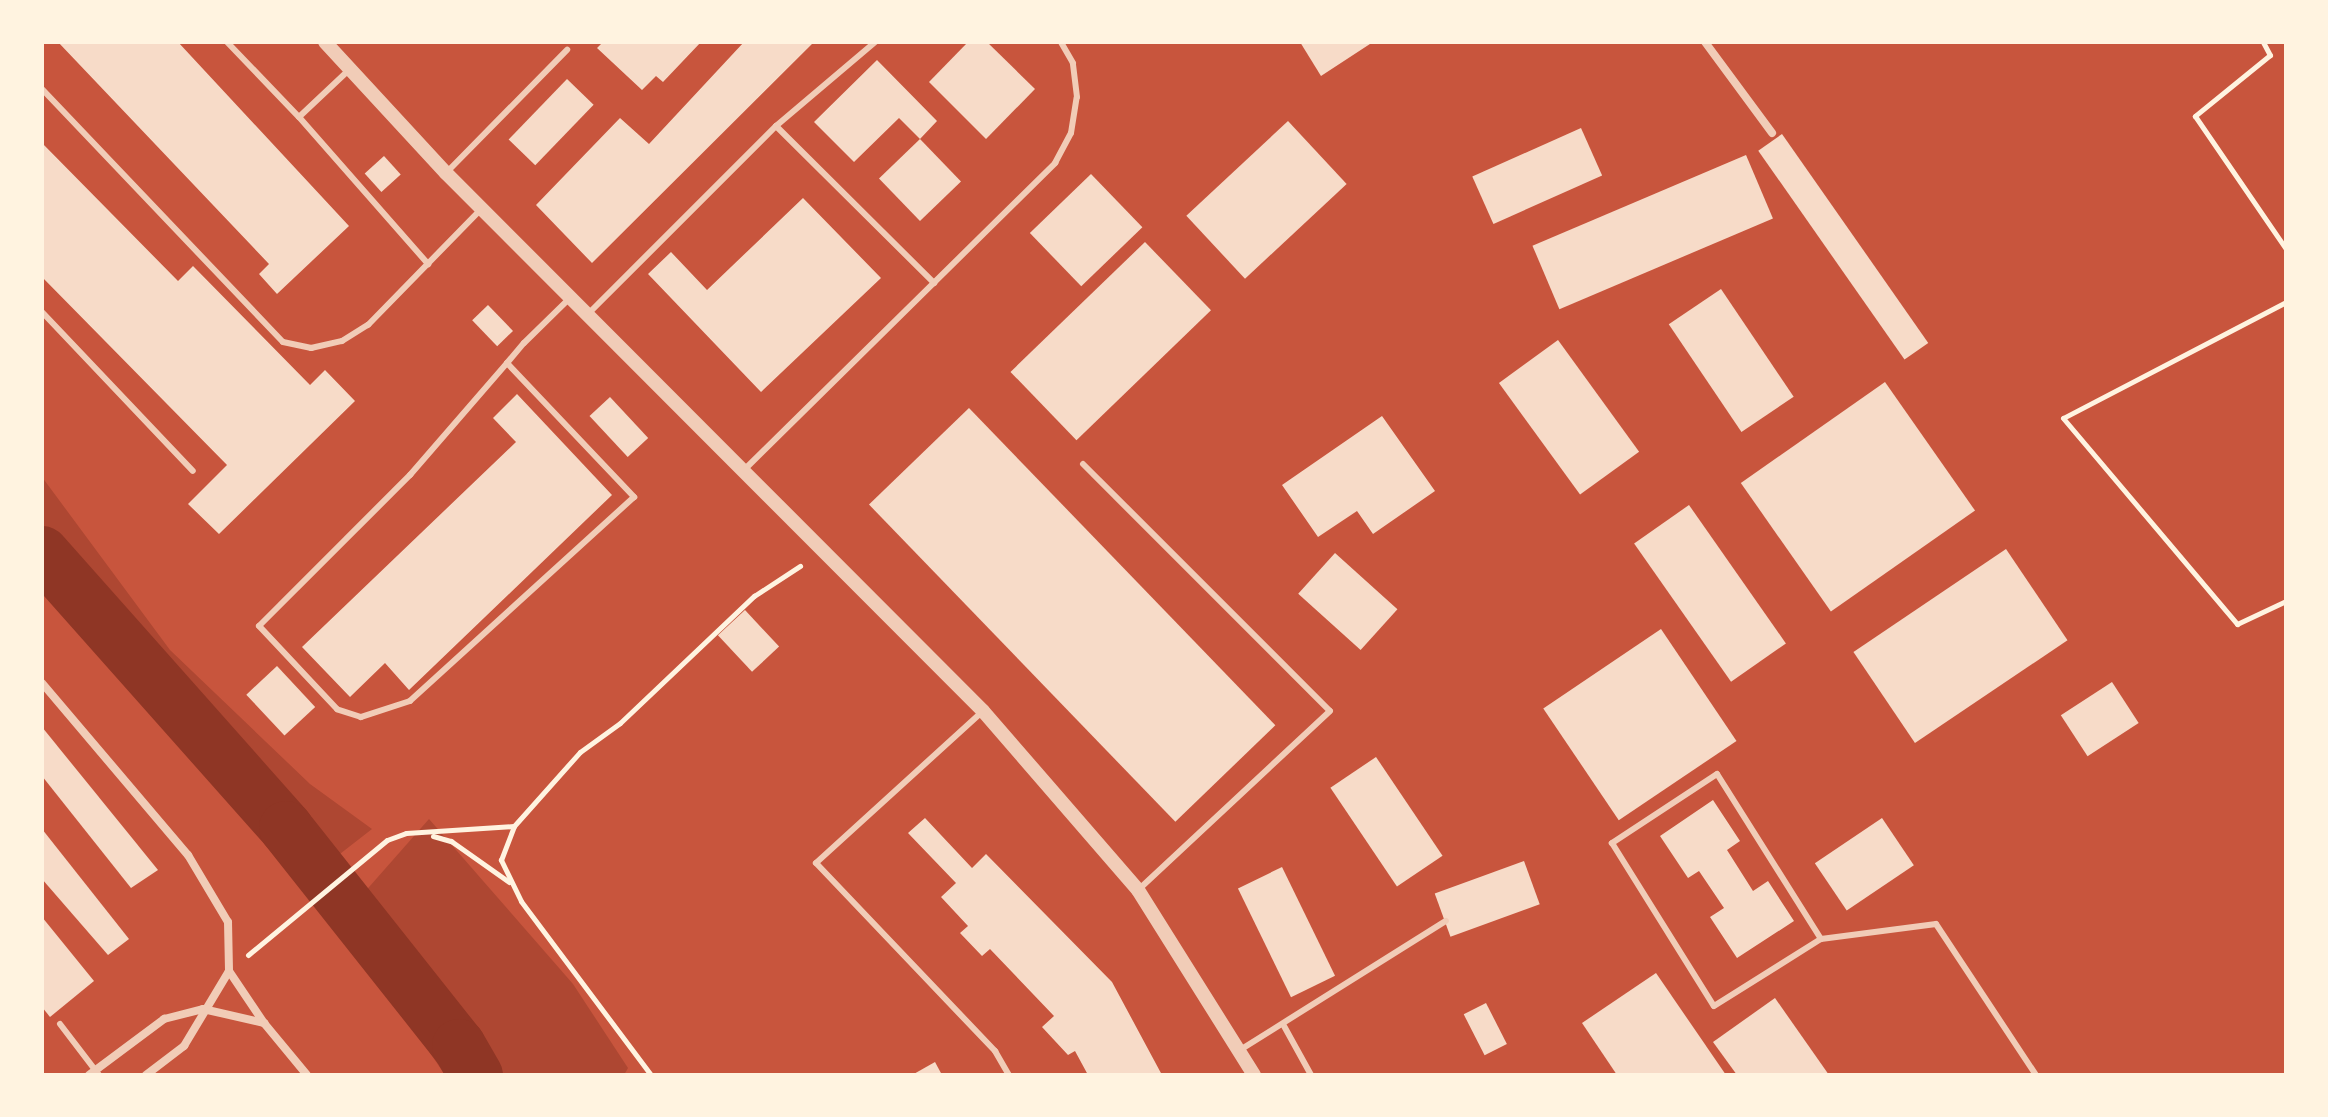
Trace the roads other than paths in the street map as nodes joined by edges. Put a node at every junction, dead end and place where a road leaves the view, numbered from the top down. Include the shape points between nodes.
1 (227, 42) edge
2 (325, 42) edge
3 (875, 42) edge
4 (1061, 42) edge
5 (1705, 42) edge
6 (567, 50) dead end
7 (350, 69) junction
8 (42, 89) edge
9 (299, 117) junction
10 (776, 126) junction
11 (1772, 133) dead end
12 (446, 173) junction
13 (482, 208) junction
14 (428, 264) junction
15 (934, 283) junction
16 (571, 297) junction
17 (42, 312) edge
18 (588, 314) junction
19 (507, 363) junction
20 (1083, 464) dead end
21 (745, 469) junction
22 (193, 471) dead end
23 (42, 683) edge
24 (983, 711) junction
25 (1138, 890) junction
26 (1446, 921) dead end
27 (1821, 939) junction
28 (229, 971) junction
29 (203, 1009) junction
30 (264, 1023) junction
31 (60, 1024) dead end
32 (1284, 1026) junction
33 (1240, 1050) junction
34 (94, 1073) edge
35 (146, 1075) edge
36 (307, 1075) edge
37 (1009, 1075) edge
38 (1254, 1075) edge
39 (1311, 1075) edge
40 (2036, 1075) edge

1 - 9 lane
2 - 7 street
3 - 10 lane
4 - 15 lane via 1073,63 1077,97 1071,133 1055,163
5 - 11 street
6 - 12 lane
7 - 9 lane
7 - 12 street
8 - 14 lane via 283,342 311,348 342,341 368,325
9 - 14 lane
10 - 15 lane
10 - 18 lane
12 - 13 street
13 - 14 lane
13 - 16 street
15 - 21 lane
16 - 18 street
16 - 19 lane
17 - 22 lane
18 - 21 street
19 - 19 lane via 634,497 410,701 361,717 337,709 259,626 410,475
20 - 25 lane via 1330,711
21 - 24 street
23 - 28 street via 188,855 228,922
24 - 25 street
24 - 37 lane via 816,863 995,1051
25 - 33 street
26 - 32 lane via 1340,984
27 - 27 lane via 1717,774 1612,843 1714,1006
27 - 40 lane via 1936,924
28 - 29 street
28 - 30 street
29 - 30 street
29 - 34 street via 164,1019
29 - 35 street via 184,1046
30 - 36 street
31 - 34 lane
32 - 33 lane
32 - 39 lane
33 - 38 street

